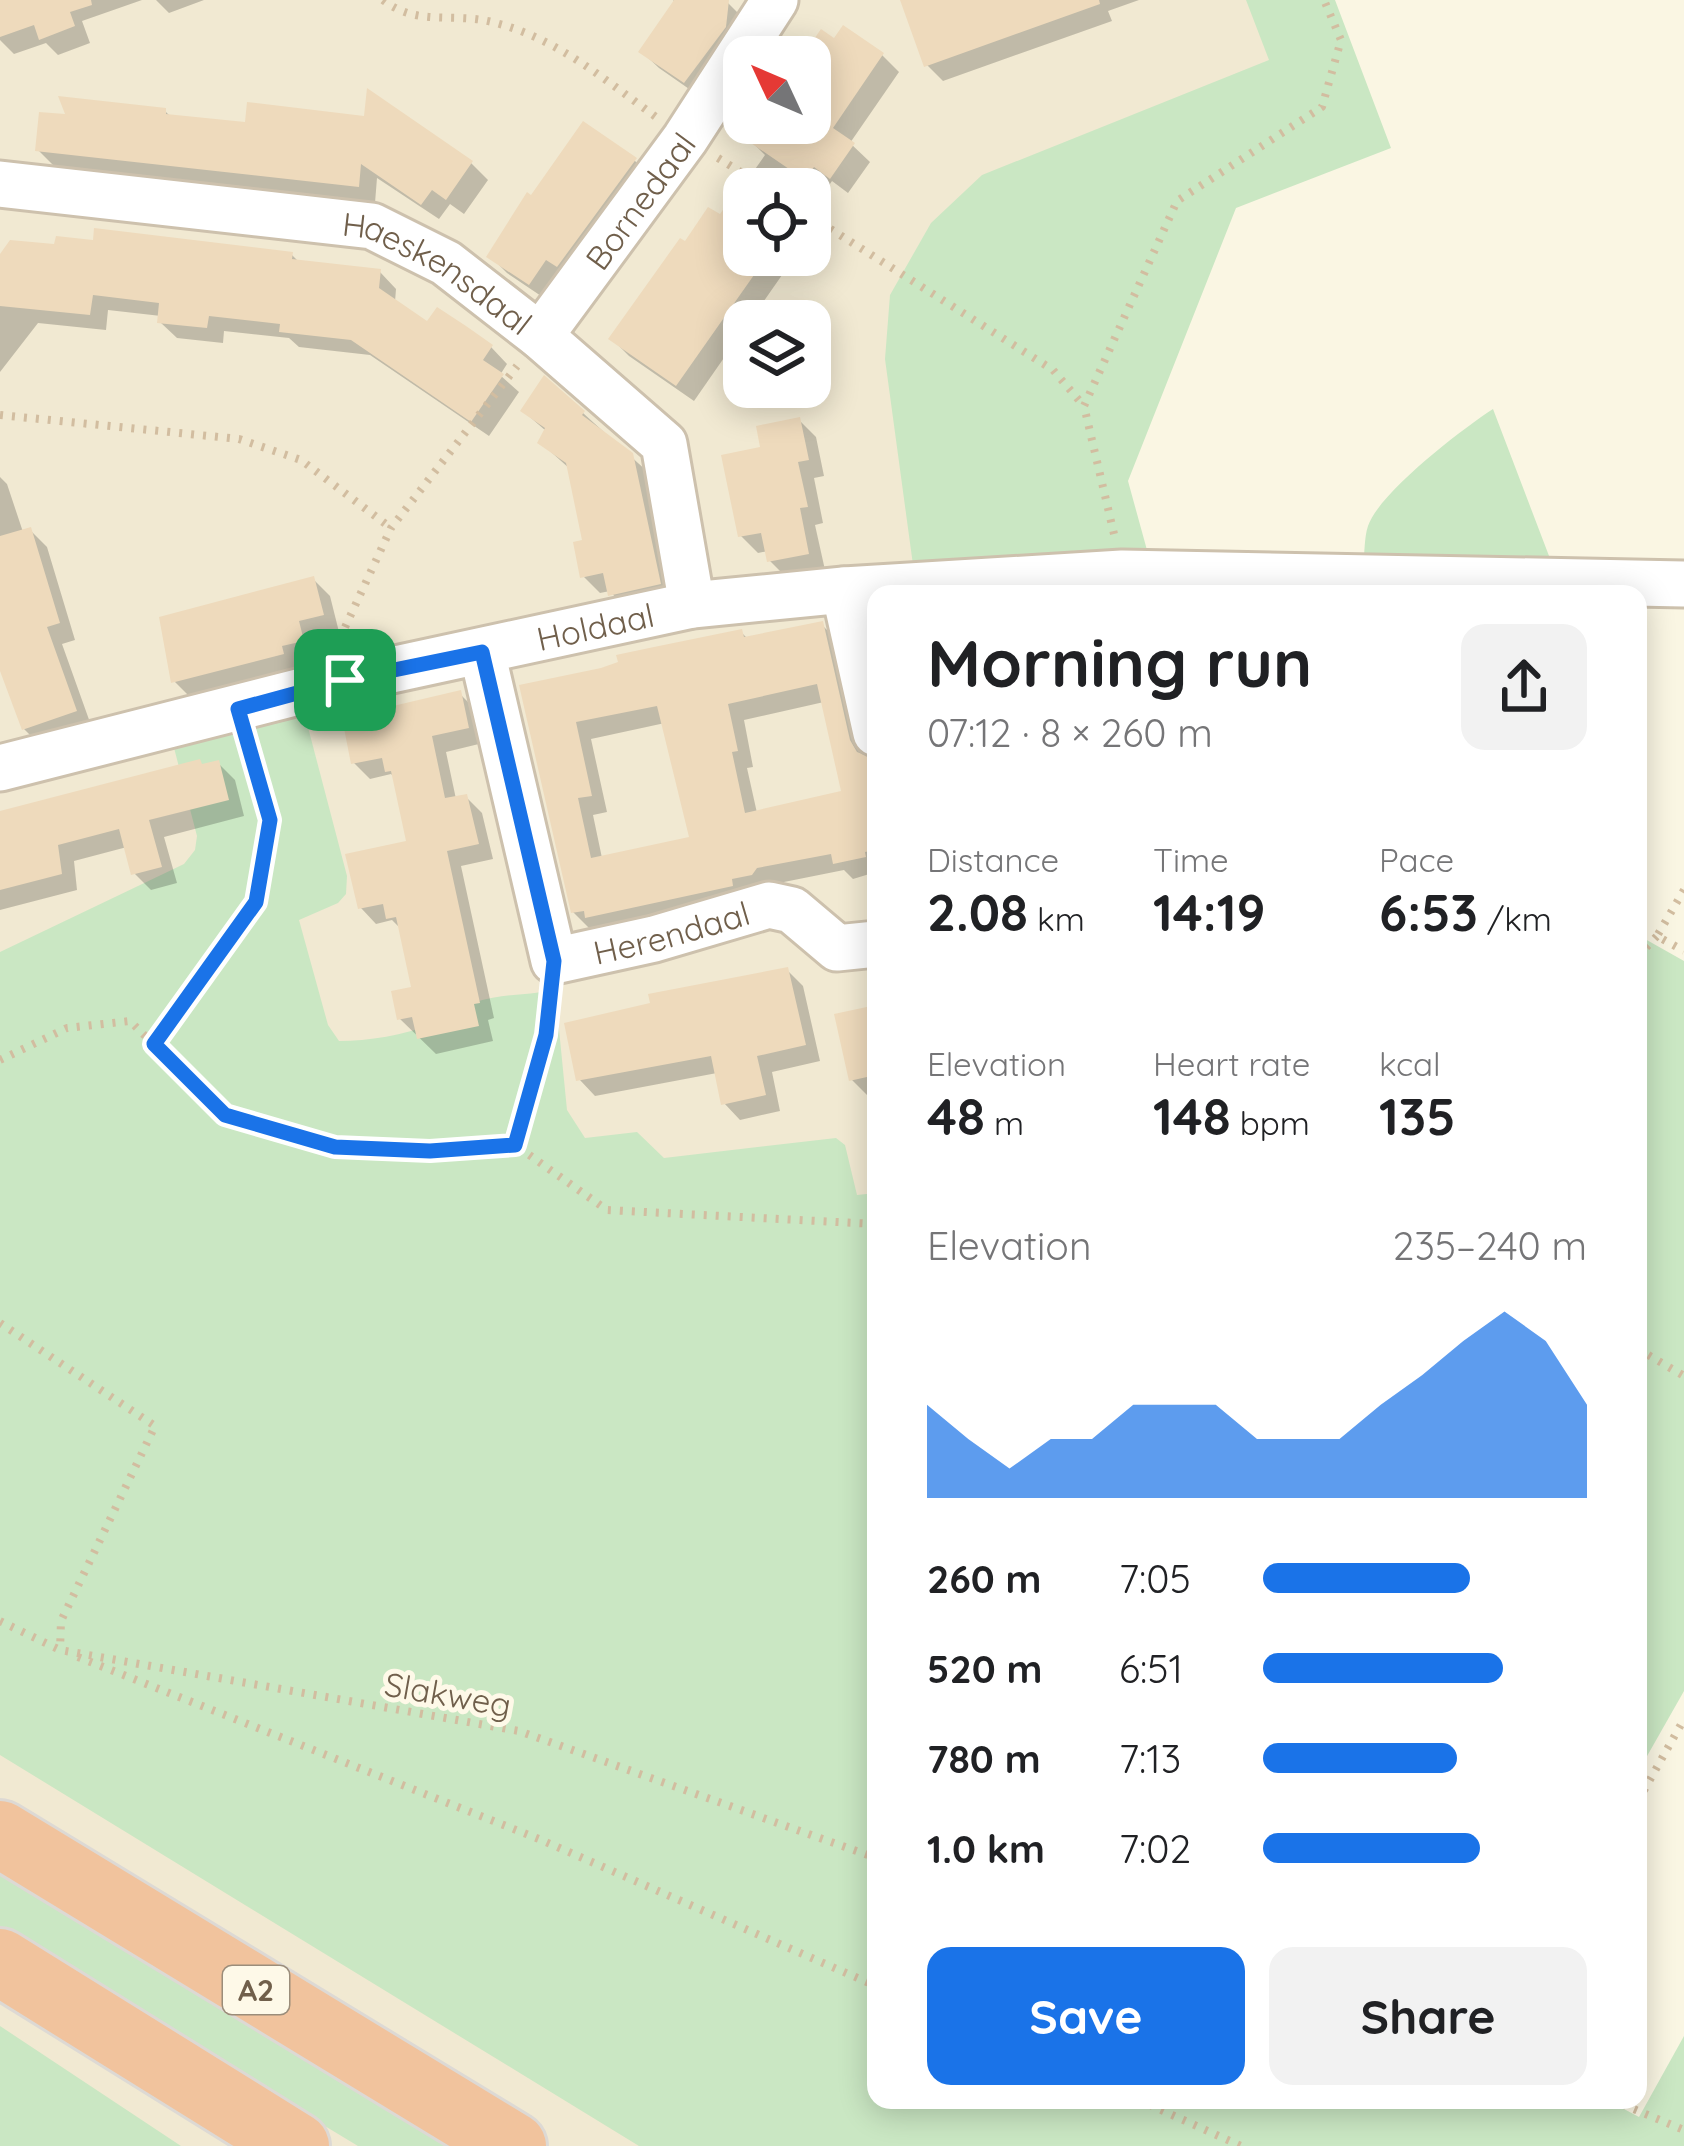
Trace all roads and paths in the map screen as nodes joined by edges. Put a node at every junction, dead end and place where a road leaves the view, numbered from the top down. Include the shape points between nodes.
1 (383, 0) edge
2 (775, 0) edge
3 (1324, 0) edge
4 (685, 139) junction
5 (733, 168) edge
6 (0, 184) edge
7 (831, 229) edge
8 (540, 336) junction
9 (1084, 406) junction
10 (0, 416) edge
11 (391, 528) junction
12 (1122, 573) junction
13 (1684, 584) edge
14 (926, 585) edge
15 (867, 589) edge
16 (844, 590) junction
17 (692, 605) junction
18 (482, 652) junction
19 (345, 680) junction
20 (867, 693) edge
21 (238, 709) junction
22 (0, 768) edge
23 (1684, 890) edge
24 (1657, 936) junction
25 (867, 945) edge
26 (1647, 947) edge
27 (1684, 951) edge
28 (554, 961) junction
29 (154, 1044) junction
30 (0, 1060) edge
31 (515, 1145) junction
32 (867, 1224) edge
33 (0, 1323) edge
34 (1647, 1353) edge
35 (1684, 1376) edge
36 (0, 1621) edge
37 (60, 1650) junction
38 (1684, 1719) edge
39 (1647, 1785) edge
40 (0, 1834) edge
41 (867, 1855) edge
42 (0, 1962) edge
43 (867, 1982) edge
44 (1161, 2109) edge
45 (1634, 2109) edge
46 (1684, 2130) edge
47 (296, 2146) edge
48 (513, 2146) edge
49 (1241, 2146) edge

1 - 4 path via 402,15 491,22 562,49
2 - 4 street, Bornedaal
3 - 9 path via 1341,40 1322,106 1177,201
4 - 5 path
4 - 8 street, Bornedaal
6 - 8 street, Haeskensdaal via 372,226 446,263
7 - 9 path via 1053,370
8 - 11 path
8 - 17 street, Haeskensdaal via 664,444
9 - 12 path
10 - 11 path via 238,440 302,460
11 - 19 path via 337,644
12 - 13 street, Holdaal
12 - 14 street, Holdaal
15 - 16 street, Holdaal
16 - 17 street, Holdaal
16 - 20 street
17 - 18 street, Holdaal
18 - 19 street, Holdaal
18 - 28 street, Herendaal
19 - 21 street, Holdaal
21 - 22 street, Holdaal
21 - 29 path via 270,820 256,902
23 - 24 path
24 - 26 path
24 - 27 path
25 - 28 street, Herendaal via 837,948 791,910 769,905
28 - 31 path via 546,1035
29 - 30 path via 130,1021 67,1028
29 - 31 path via 225,1115 335,1147
31 - 32 path via 607,1210
33 - 37 path via 154,1426 61,1621
34 - 35 path
36 - 37 path, Slakweg
37 - 41 path, Slakweg via 519,1731
37 - 43 path via 539,1839
38 - 39 path
40 - 48 highway, A2
42 - 47 highway
44 - 49 path
45 - 46 path

